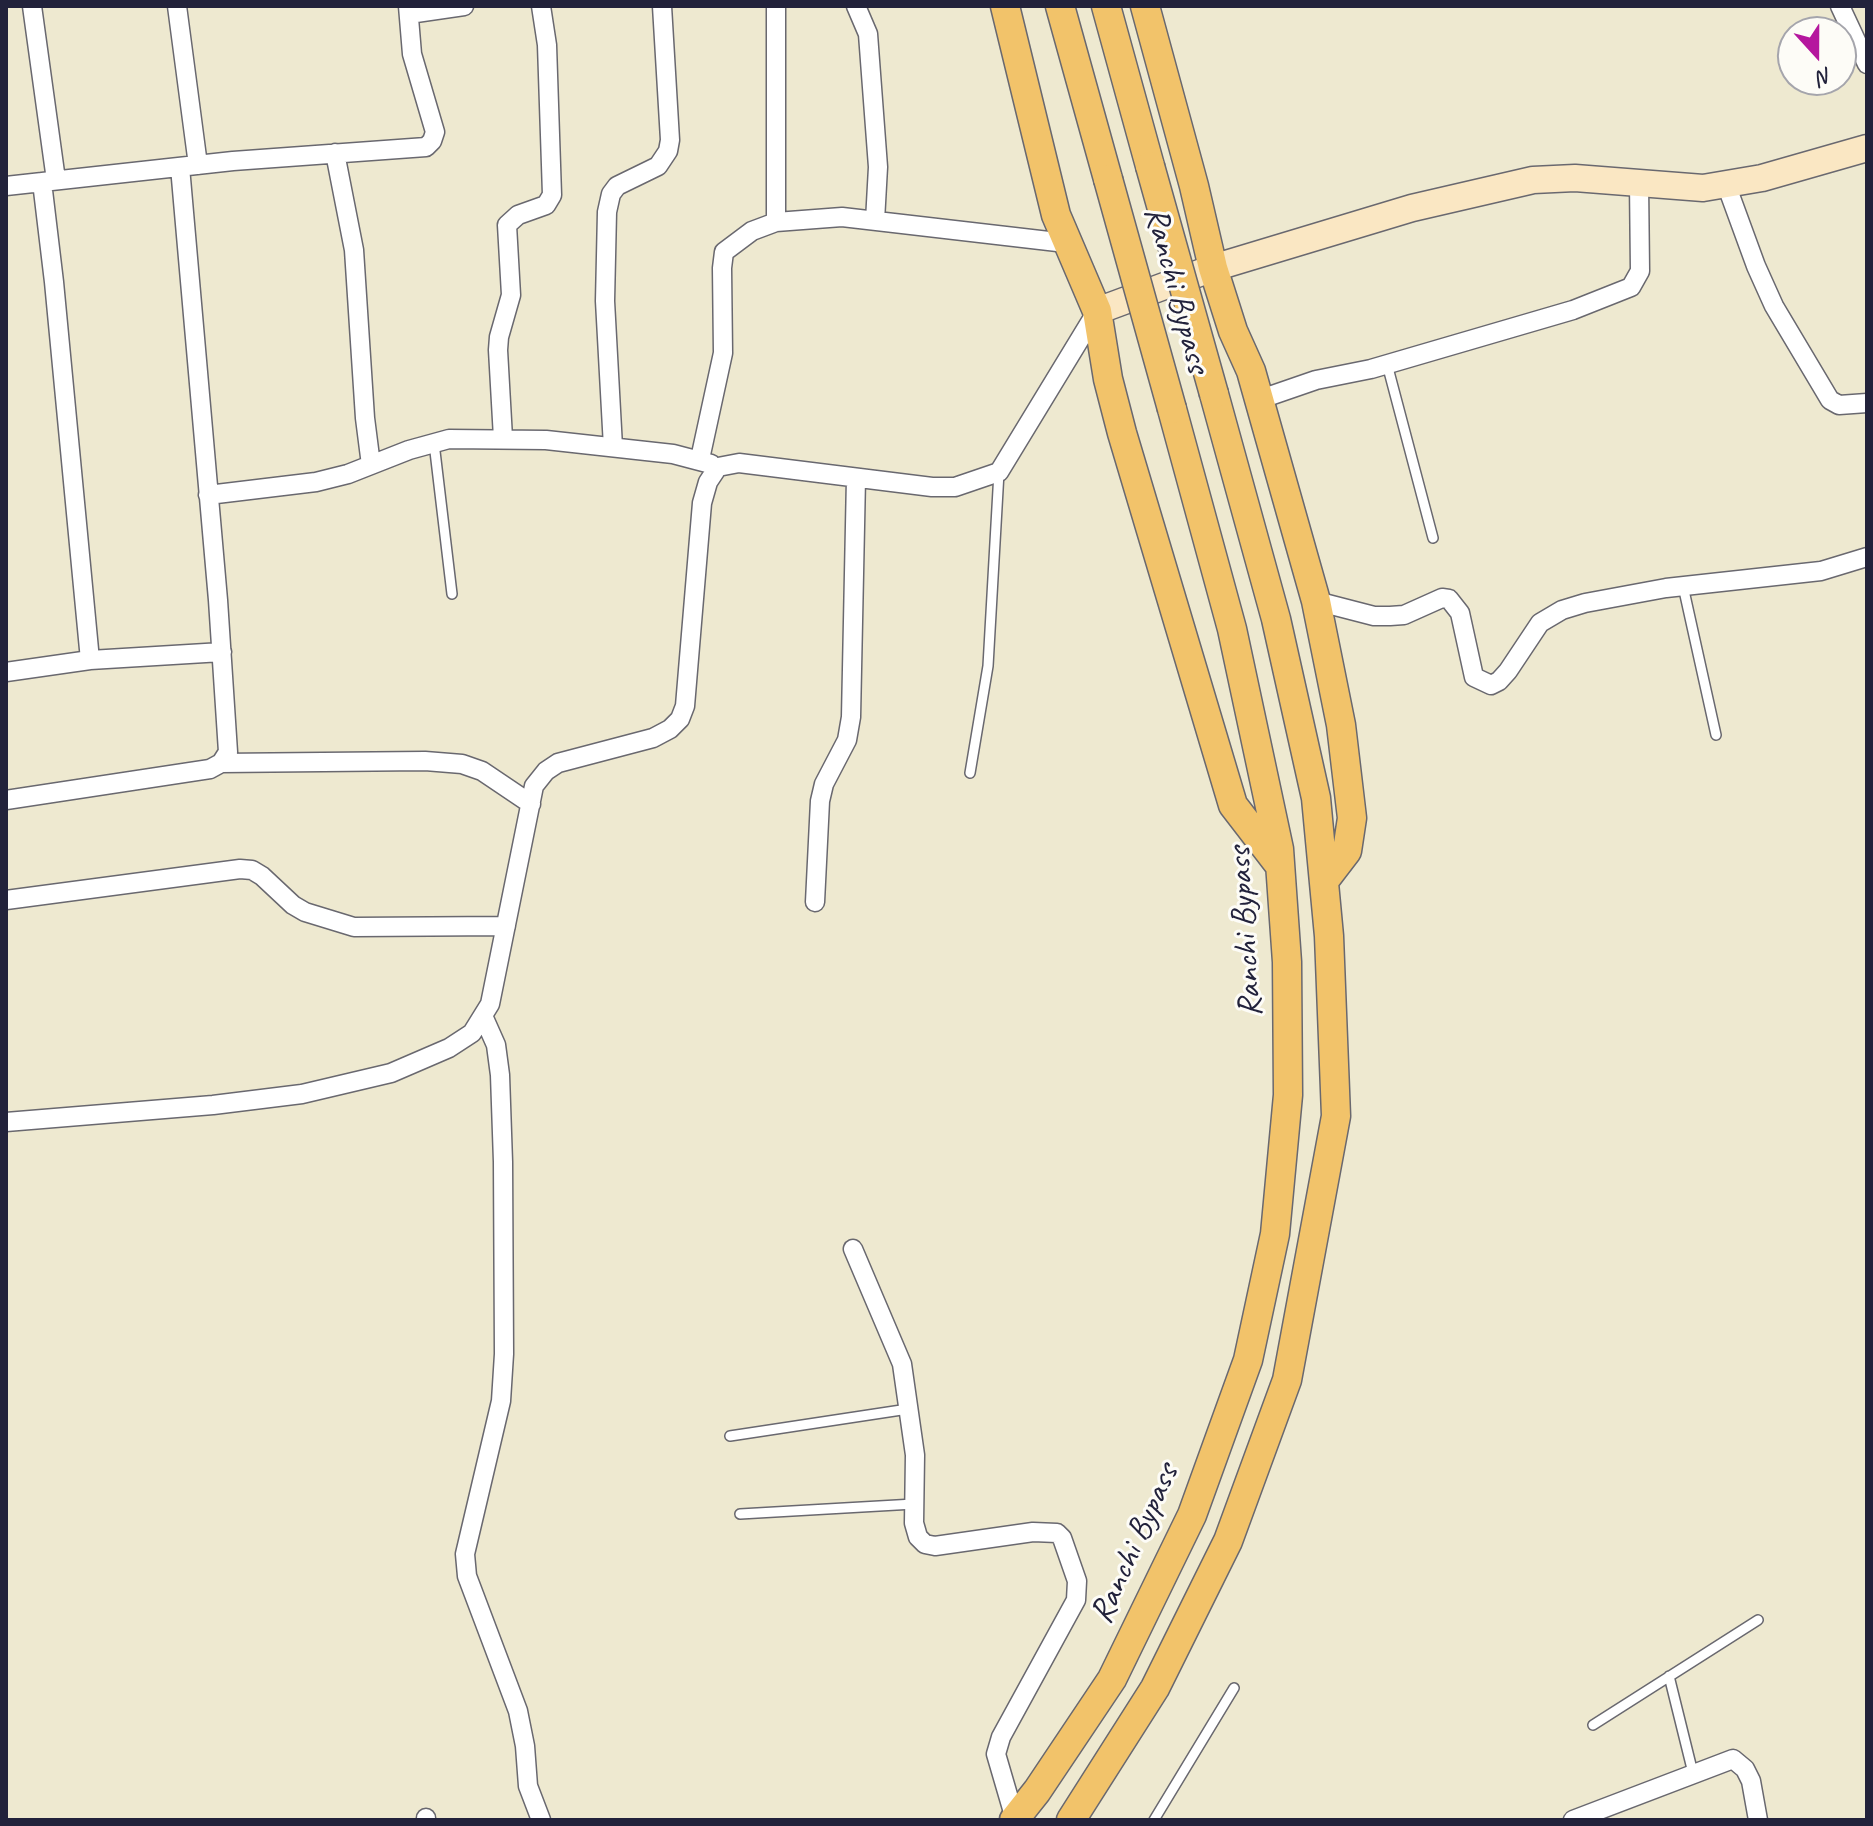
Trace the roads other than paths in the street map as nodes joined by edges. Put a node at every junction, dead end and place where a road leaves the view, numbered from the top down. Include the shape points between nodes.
1 (32, 6) edge
2 (177, 6) edge
3 (464, 6) edge
4 (541, 6) edge
5 (662, 6) edge
6 (776, 6) edge
7 (856, 6) edge
8 (1005, 6) edge
9 (1060, 6) edge
10 (1106, 6) edge
11 (1145, 6) edge
12 (1840, 6) edge
13 (408, 10) edge
14 (1867, 64) edge
15 (1867, 148) edge
16 (335, 153) junction
17 (189, 166) junction
18 (49, 181) junction
19 (1639, 183) junction
20 (1726, 184) junction
21 (6, 186) edge
22 (875, 221) junction
23 (776, 222) junction
24 (1066, 243) junction
25 (1213, 268) junction
26 (1097, 311) junction
27 (1387, 364) junction
28 (1258, 400) junction
29 (1867, 403) edge
30 (503, 438) junction
31 (434, 443) junction
32 (613, 447) junction
33 (700, 459) junction
34 (371, 465) junction
35 (718, 467) junction
36 (999, 472) junction
37 (856, 478) junction
38 (208, 495) junction
39 (1433, 538) dead end
40 (1867, 557) edge
41 (1683, 586) junction
42 (452, 594) dead end
43 (1316, 601) junction
44 (222, 652) junction
45 (90, 660) junction
46 (6, 672) edge
47 (1716, 735) dead end
48 (221, 763) junction
49 (970, 773) dead end
50 (6, 800) edge
51 (531, 804) junction
52 (1280, 867) junction
53 (1324, 881) junction
54 (6, 900) edge
55 (815, 902) dead end
56 (506, 926) junction
57 (484, 1018) junction
58 (6, 1122) edge
59 (853, 1249) dead end
60 (908, 1409) junction
61 (730, 1436) dead end
62 (914, 1504) junction
63 (740, 1514) dead end
64 (1758, 1620) dead end
65 (1669, 1676) junction
66 (1234, 1688) dead end
67 (1593, 1725) dead end
68 (1693, 1773) junction
69 (541, 1820) edge
70 (1014, 1820) edge
71 (1071, 1820) edge
72 (1154, 1820) edge
73 (1573, 1820) edge
74 (1758, 1820) edge

1 - 18 street
2 - 17 street
3 - 13 street
4 - 30 street via 552,195 546,205 507,225 511,295 498,350
5 - 32 street via 668,151 658,166 617,186 607,212 605,301
6 - 23 street
7 - 22 street via 868,34 878,167
8 - 24 main road
9 - 52 main road, Ranchi Bypass, bridge via 1232,629
10 - 53 main road, Ranchi Bypass, bridge via 1279,633 1316,798
11 - 25 main road
12 - 14 street
13 - 16 street via 412,54 435,132 432,141 413,149
15 - 20 street
16 - 17 street
16 - 34 street via 354,250
17 - 18 street
17 - 38 street
18 - 21 street
18 - 45 street
19 - 20 street via 1703,188
19 - 25 street via 1533,180 1412,208
19 - 27 street via 1640,271 1631,287 1573,310
20 - 29 street via 1774,306 1830,400 1839,405
22 - 23 street via 842,217
22 - 24 street
23 - 33 street via 736,240 724,252 723,353
24 - 26 main road
25 - 26 street
25 - 28 main road
26 - 36 street
26 - 52 main road via 1122,433 1233,805
27 - 28 street
27 - 39 lane
28 - 43 main road
30 - 31 street
30 - 32 street
31 - 34 street
31 - 42 lane
32 - 33 street
33 - 35 street
34 - 38 street via 316,482
35 - 37 street via 739,463
35 - 51 street via 702,503 680,719 653,738 558,763 534,786
36 - 37 street via 955,487
36 - 49 lane via 988,666
37 - 55 street via 851,717 847,740 820,801
38 - 44 street
40 - 41 street via 1821,571
41 - 43 street via 1562,610 1540,623 1508,671 1491,685 1474,677 1460,613 1449,599 1390,616
41 - 47 lane
43 - 53 main road via 1341,725 1352,818 1347,851
44 - 45 street
44 - 48 street via 229,741
45 - 46 street
48 - 50 street via 210,769
48 - 51 street via 462,764
51 - 56 street
52 - 70 main road, Ranchi Bypass via 1288,1095 1275,1234 1248,1360 1192,1515 1112,1679
53 - 71 main road, Ranchi Bypass via 1336,1116 1287,1380 1228,1541 1155,1688
54 - 56 street via 240,869 252,870 305,912 354,927
56 - 57 street
57 - 58 street via 472,1033 391,1073 302,1094
57 - 69 street via 496,1045 500,1075 504,1354 501,1401 465,1554 467,1576 518,1711 528,1786
59 - 60 street via 902,1364
60 - 61 lane
60 - 62 street via 915,1455
62 - 63 lane
62 - 70 street via 918,1537 925,1544 1057,1533 1077,1581 1076,1600 996,1754
64 - 65 lane
65 - 67 lane
65 - 68 lane
66 - 72 lane
68 - 73 street
68 - 74 street via 1733,1759 1740,1762 1751,1781

